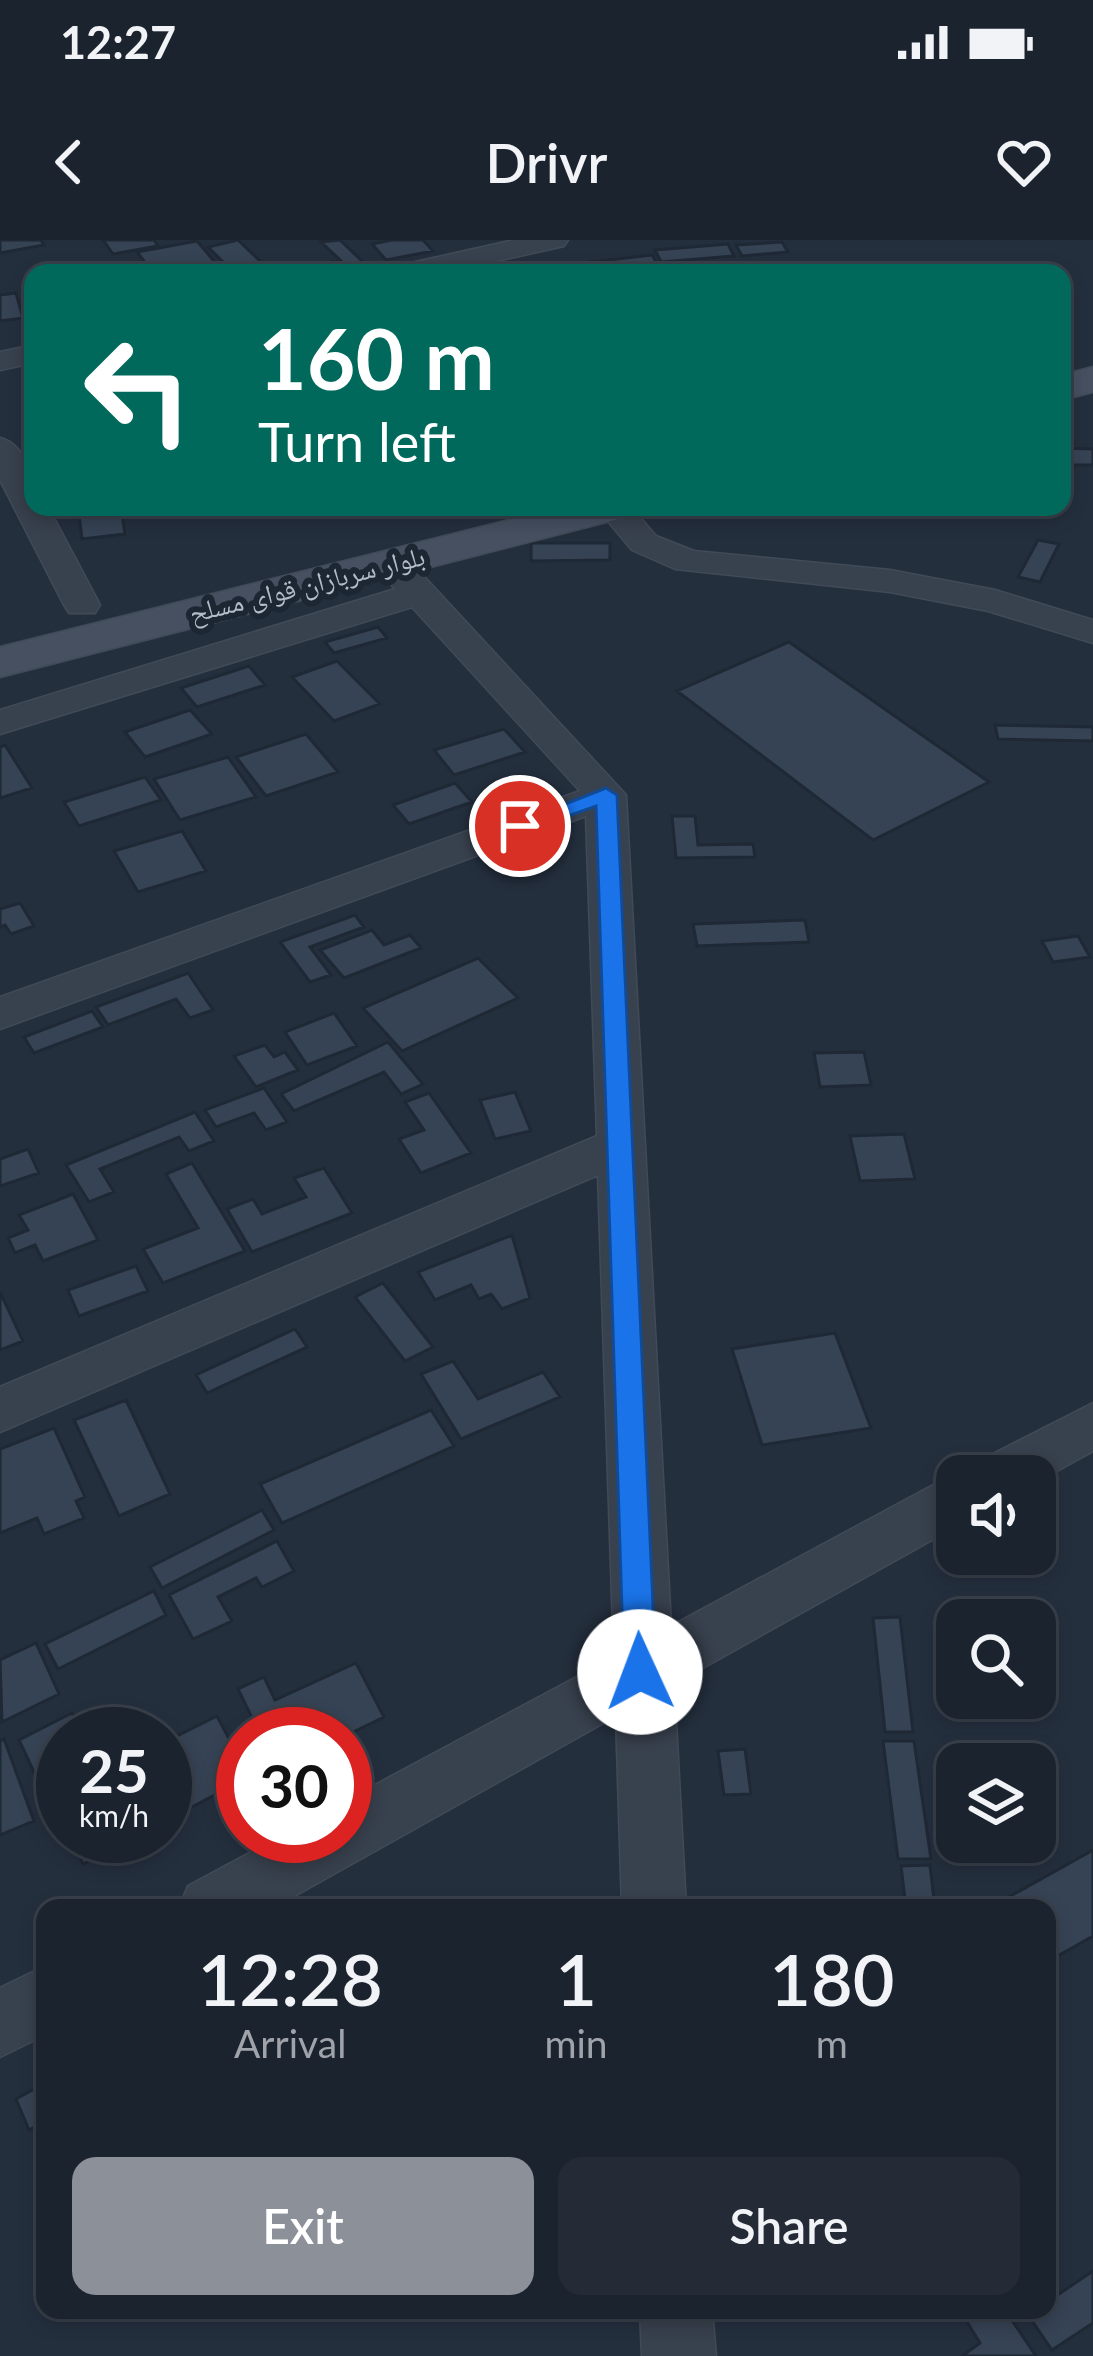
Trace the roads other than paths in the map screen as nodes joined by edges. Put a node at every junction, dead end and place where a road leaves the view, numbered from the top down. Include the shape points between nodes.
1 (554, 240) edge
2 (444, 264) edge
3 (0, 448) edge
4 (24, 494) edge
5 (36, 516) edge
6 (443, 516) edge
7 (588, 516) edge
8 (622, 516) edge
9 (404, 579) junction
10 (82, 605) junction
11 (0, 626) edge
12 (1093, 632) edge
13 (0, 662) edge
14 (0, 722) edge
15 (606, 795) junction
16 (0, 1014) edge
17 (622, 1145) junction
18 (0, 1410) edge
19 (1093, 1425) edge
20 (1038, 1455) edge
21 (936, 1510) edge
22 (640, 1672) junction
23 (372, 1819) edge
24 (292, 1863) edge
25 (227, 1899) edge
26 (653, 1899) edge
27 (36, 2004) edge
28 (0, 2024) edge
29 (677, 2319) edge
30 (679, 2356) edge

1 - 2 street
3 - 4 street
5 - 10 street
6 - 10 main road, بلوار سربازان قوای مسلح
7 - 9 main road, بلوار سربازان قوای مسلح
8 - 12 street via 644,543 688,561 890,581 995,601
9 - 13 main road, بلوار سربازان قوای مسلح
9 - 14 street
9 - 15 street
10 - 11 main road, بلوار سربازان قوای مسلح
15 - 16 street
15 - 17 street
17 - 18 street
17 - 22 street
19 - 20 street
21 - 22 street
22 - 23 street
22 - 26 street
24 - 25 street
27 - 28 street
29 - 30 street

